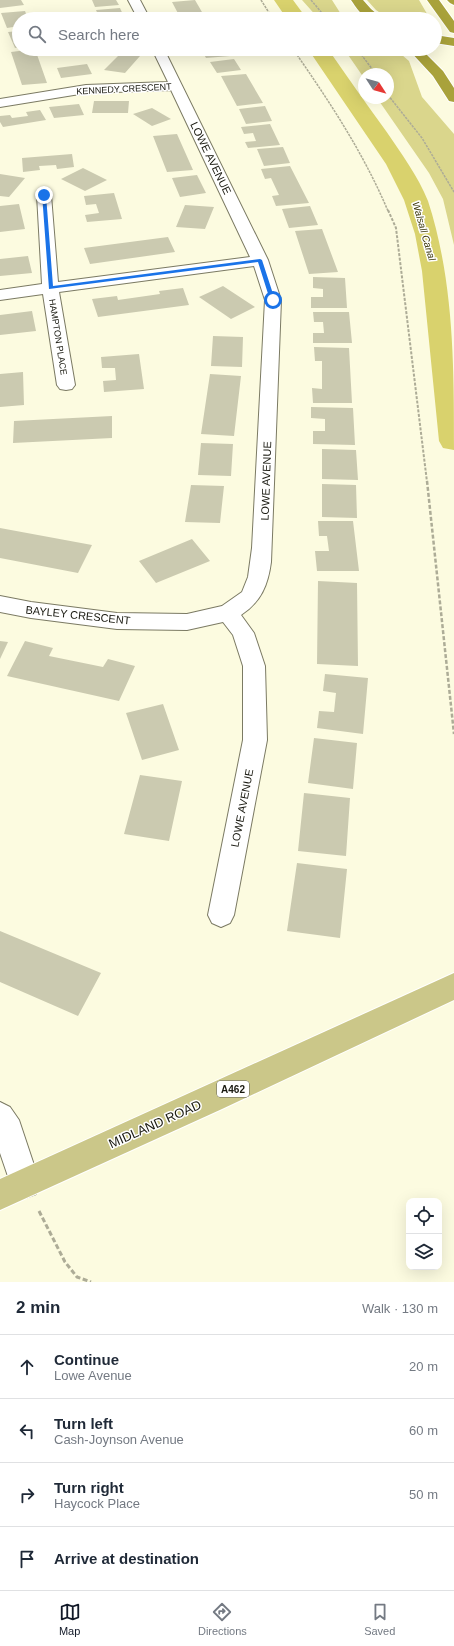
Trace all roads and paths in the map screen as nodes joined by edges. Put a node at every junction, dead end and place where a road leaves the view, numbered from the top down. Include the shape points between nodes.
1 (134, 0) edge
2 (260, 0) edge
3 (311, 0) edge
4 (357, 0) edge
5 (433, 0) edge
6 (140, 12) edge
7 (268, 12) edge
8 (321, 12) edge
9 (367, 12) edge
10 (451, 24) edge
11 (442, 40) edge
12 (454, 42) edge
13 (162, 56) edge
14 (299, 56) edge
15 (362, 56) edge
16 (421, 56) edge
17 (371, 68) edge
18 (177, 86) junction
19 (454, 98) edge
20 (0, 103) edge
21 (393, 104) edge
22 (454, 192) edge
23 (44, 195) dead end
24 (260, 260) junction
25 (50, 288) junction
26 (0, 295) edge
27 (66, 385) dead end
28 (0, 604) edge
29 (228, 613) junction
30 (454, 734) edge
31 (221, 915) dead end
32 (447, 989) edge
33 (0, 1117) edge
34 (12, 1189) edge
35 (52, 1237) dead end
36 (91, 1282) edge

1 - 6 street
2 - 7 path
3 - 8 path
4 - 9 highway
5 - 10 highway
11 - 12 highway
13 - 18 street, LOWE AVENUE
14 - 30 path via 335,110 373,176 396,228 424,449
15 - 17 path
16 - 19 highway via 438,74
18 - 20 street, KENNEDY CRESCENT via 86,89
18 - 24 street, LOWE AVENUE
21 - 22 path via 416,130
23 - 25 street, HAMPTON PLACE
24 - 25 street
24 - 29 street, LOWE AVENUE via 273,300 261,568 254,591 242,604
25 - 26 street
25 - 27 street, HAMPTON PLACE
28 - 29 street, BAYLEY CRESCENT via 117,621 187,622
29 - 31 street, LOWE AVENUE via 243,633 254,666 255,740
32 - 34 main road, MIDLAND ROAD / A462
33 - 34 street via 8,1131
35 - 36 path via 65,1262 77,1277

